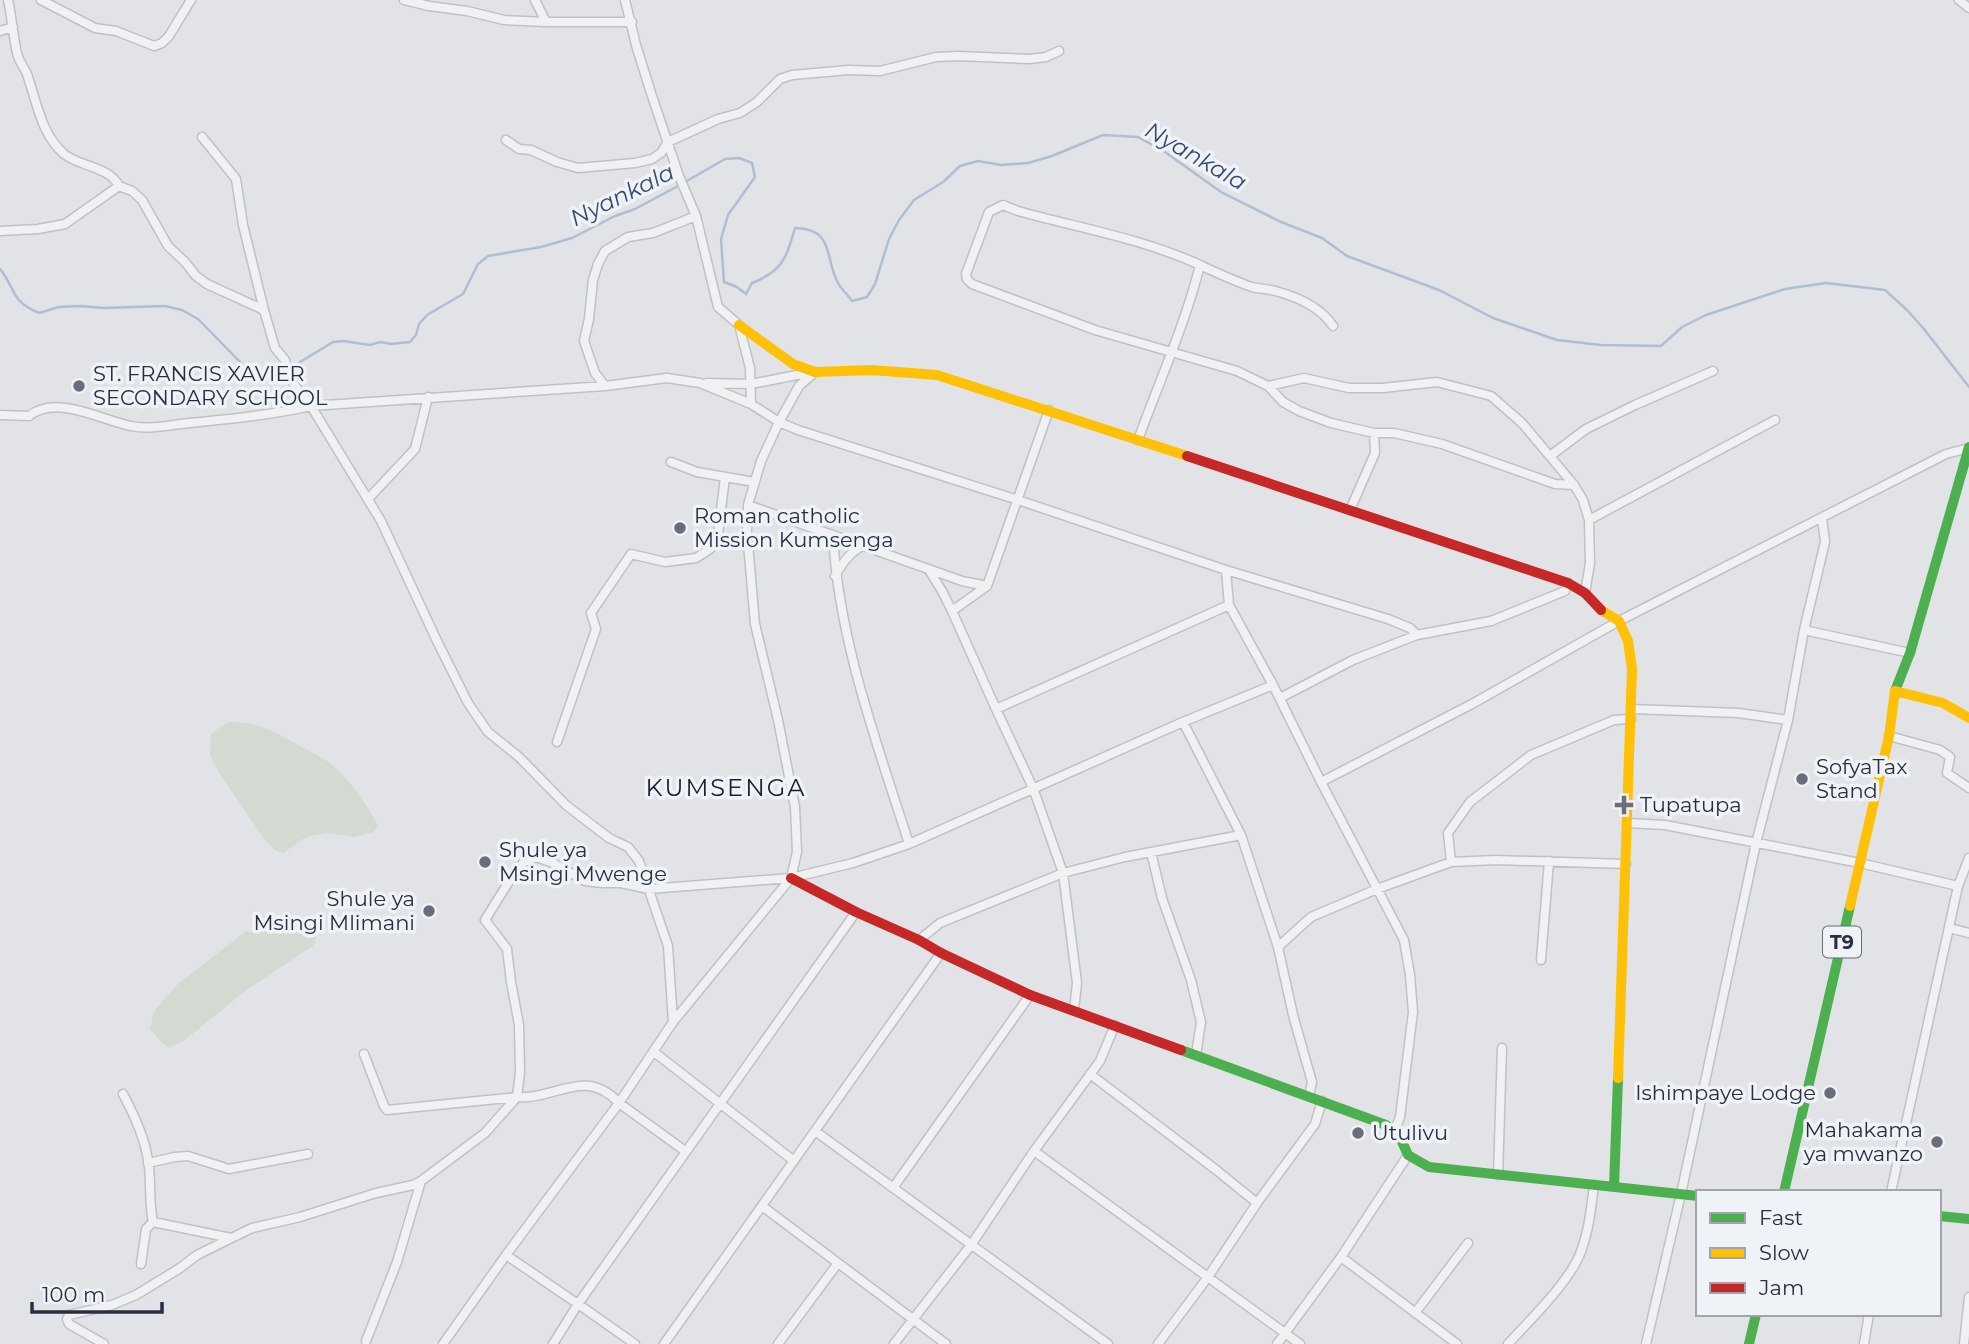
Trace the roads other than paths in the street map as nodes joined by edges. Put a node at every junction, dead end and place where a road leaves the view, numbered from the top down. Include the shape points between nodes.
1 (8, 0) edge
2 (41, 0) edge
3 (191, 0) edge
4 (404, 0) edge
5 (535, 0) edge
6 (625, 0) edge
7 (1959, 0) edge
8 (446, 4) edge
9 (1969, 8) edge
10 (546, 22) junction
11 (632, 22) junction
12 (13, 27) junction
13 (0, 31) edge
14 (1059, 51) dead end
15 (202, 137) dead end
16 (506, 140) dead end
17 (668, 142) junction
18 (120, 186) junction
19 (696, 216) junction
20 (0, 232) edge
21 (1200, 265) junction
22 (264, 310) junction
23 (739, 325) junction
24 (1333, 326) dead end
25 (1171, 353) junction
26 (1713, 371) dead end
27 (815, 372) junction
28 (700, 383) junction
29 (751, 383) junction
30 (604, 386) junction
31 (1268, 386) junction
32 (428, 397) junction
33 (751, 404) junction
34 (311, 406) junction
35 (1049, 410) junction
36 (0, 415) edge
37 (1774, 420) dead end
38 (779, 422) junction
39 (1374, 433) junction
40 (1139, 440) junction
41 (1969, 447) edge
42 (1550, 456) junction
43 (671, 462) dead end
44 (725, 477) junction
45 (754, 482) junction
46 (1574, 485) junction
47 (368, 499) junction
48 (1018, 500) junction
49 (748, 505) junction
50 (1350, 510) junction
51 (1822, 518) junction
52 (1589, 520) junction
53 (833, 536) junction
54 (864, 545) junction
55 (929, 570) junction
56 (1226, 570) junction
57 (835, 576) junction
58 (1568, 583) junction
59 (987, 586) junction
60 (1585, 593) junction
61 (1229, 605) junction
62 (952, 611) junction
63 (1619, 621) junction
64 (1804, 630) junction
65 (1417, 635) junction
66 (1910, 653) junction
67 (1273, 685) junction
68 (1895, 691) junction
69 (1280, 698) junction
70 (996, 709) junction
71 (1632, 714) junction
72 (1969, 718) edge
73 (1788, 720) junction
74 (1183, 722) junction
75 (1889, 736) junction
76 (557, 742) dead end
77 (1321, 782) junction
78 (1033, 788) junction
79 (1969, 788) edge
80 (1628, 823) junction
81 (1241, 835) junction
82 (1756, 843) junction
83 (909, 844) junction
84 (1151, 852) junction
85 (1969, 858) edge
86 (1549, 861) junction
87 (1451, 862) junction
88 (1860, 863) junction
89 (1626, 864) junction
90 (1063, 873) junction
91 (791, 878) junction
92 (1958, 886) junction
93 (649, 888) junction
94 (1377, 889) junction
95 (856, 912) junction
96 (1950, 928) junction
97 (1969, 933) edge
98 (919, 940) junction
99 (1278, 947) junction
100 (941, 953) junction
101 (1541, 960) dead end
102 (1030, 995) junction
103 (1074, 1010) junction
104 (673, 1022) junction
105 (1115, 1025) junction
106 (1502, 1048) dead end
107 (653, 1052) junction
108 (364, 1054) dead end
109 (1196, 1055) junction
110 (1090, 1074) junction
111 (123, 1094) dead end
112 (1309, 1096) junction
113 (517, 1097) junction
114 (1322, 1101) junction
115 (619, 1103) junction
116 (719, 1103) junction
117 (1395, 1130) junction
118 (815, 1131) junction
119 (685, 1151) junction
120 (1034, 1151) junction
121 (308, 1154) dead end
122 (1408, 1154) junction
123 (794, 1161) junction
124 (148, 1163) junction
125 (1498, 1175) junction
126 (421, 1181) junction
127 (1594, 1185) junction
128 (1614, 1187) junction
129 (893, 1188) junction
130 (1784, 1190) edge
131 (1891, 1190) edge
132 (1681, 1194) junction
133 (1696, 1196) edge
134 (1257, 1203) junction
135 (762, 1206) junction
136 (1941, 1216) edge
137 (1969, 1219) edge
138 (153, 1222) junction
139 (231, 1238) junction
140 (1468, 1243) dead end
141 (971, 1245) junction
142 (506, 1255) junction
143 (1341, 1258) junction
144 (838, 1263) junction
145 (141, 1264) dead end
146 (1208, 1277) junction
147 (1969, 1297) edge
148 (578, 1304) junction
149 (1415, 1313) junction
150 (1756, 1316) edge
151 (1869, 1316) edge
152 (913, 1319) junction
153 (1968, 1326) edge
154 (1285, 1333) junction
155 (366, 1341) dead end
156 (104, 1344) edge
157 (443, 1344) edge
158 (553, 1344) edge
159 (635, 1344) edge
160 (664, 1344) edge
161 (778, 1344) edge
162 (894, 1344) edge
163 (946, 1344) edge
164 (1108, 1344) edge
165 (1158, 1344) edge
166 (1277, 1344) edge
167 (1300, 1344) edge
168 (1457, 1344) edge
169 (1508, 1344) edge
170 (1646, 1344) edge
171 (1749, 1344) edge
172 (1864, 1344) edge
173 (1965, 1344) edge

1 - 12 street
2 - 3 street via 95,28 154,46 169,36
4 - 8 street
5 - 10 street
6 - 11 street
7 - 9 street
8 - 10 street via 504,20
10 - 11 street
11 - 17 street
12 - 13 street
12 - 18 street via 17,55 51,141 67,156 108,174
14 - 17 street via 1030,59 936,57 880,71 792,75 780,79 740,113
15 - 22 street via 236,179
16 - 17 street via 519,149 578,168 652,159
17 - 19 street
18 - 20 street via 65,224
18 - 22 street via 142,200 168,246 196,276
19 - 23 street via 718,307
19 - 30 street via 653,233 628,237 605,251 593,281 584,341
21 - 24 street via 1319,309
21 - 25 street
21 - 25 street via 1003,205 989,212 966,274 972,284
22 - 34 street via 275,348
23 - 27 main road via 793,363
23 - 29 street
25 - 31 street
25 - 40 street
26 - 42 street via 1586,429
27 - 29 street
27 - 35 main road via 937,375
27 - 38 street via 799,386
28 - 29 street
28 - 30 street via 667,378
28 - 33 street
29 - 33 street
30 - 32 street
31 - 39 street via 1298,411
31 - 42 street via 1304,378 1349,388 1437,382 1464,388 1491,396
32 - 34 street
32 - 47 street via 415,449
33 - 38 street
34 - 36 street via 278,414 145,427 86,411 47,407 29,416
34 - 47 street
35 - 40 main road
35 - 48 street
37 - 52 street
38 - 45 street
38 - 48 street
39 - 46 street via 1442,444 1555,484
39 - 50 street via 1375,453
40 - 50 main road
41 - 51 street via 1946,454
41 - 66 main road
42 - 46 street
43 - 44 street
44 - 45 street
44 - 76 street via 718,535 710,549 696,558 665,562 631,555 591,613 596,629
45 - 49 street
46 - 52 street
47 - 93 street via 436,641 488,732 566,805 628,847
48 - 56 street
48 - 59 street
49 - 53 street
49 - 91 street via 755,624 795,807 797,852
50 - 58 main road
51 - 63 street
51 - 64 street via 1825,542
52 - 60 street
53 - 54 street
53 - 57 street
54 - 55 street
54 - 57 street via 844,559
55 - 59 street
55 - 62 street
56 - 61 street
56 - 65 street via 1388,619
57 - 83 street via 857,678
58 - 60 main road
58 - 65 street via 1565,591 1491,621
59 - 62 street
60 - 63 main road
61 - 67 street
61 - 70 street
62 - 70 street
63 - 71 main road via 1632,669
63 - 77 street
64 - 66 street
64 - 73 street
65 - 69 street via 1353,660
66 - 68 main road
67 - 69 street
67 - 74 street
68 - 72 main road via 1943,703
68 - 75 main road, T9
69 - 77 street
70 - 78 street
71 - 73 street via 1738,713
71 - 80 main road
71 - 87 street via 1531,755 1469,802 1448,833
73 - 82 street
74 - 78 street
74 - 81 street
75 - 79 street via 1940,750 1950,757 1947,773
75 - 88 main road, T9
77 - 94 street
78 - 83 street
78 - 90 street
80 - 82 street via 1665,825
80 - 89 main road
81 - 84 street
81 - 99 street
82 - 88 street
82 - 132 street
83 - 91 street
84 - 90 street
84 - 109 street via 1201,1022
85 - 92 street
86 - 87 street
86 - 89 street
86 - 101 street
87 - 94 street
88 - 92 street
88 - 130 main road, T9
89 - 128 main road
90 - 98 street via 940,923
90 - 103 street via 1077,983
91 - 93 street
91 - 95 main road
91 - 104 street
92 - 96 street
93 - 104 street via 668,946
93 - 113 street via 585,881 536,857 524,862 508,883 485,920 507,949 519,1025
94 - 99 street via 1311,917
94 - 117 street via 1404,940 1413,1012 1401,1117
95 - 98 main road
95 - 116 street
96 - 97 street
96 - 131 street
98 - 100 main road
99 - 112 street via 1312,1082
100 - 102 main road
100 - 118 street
102 - 103 main road
102 - 129 street
103 - 105 main road
104 - 107 street
105 - 109 main road
105 - 110 street
106 - 125 street
107 - 115 street
107 - 116 street
108 - 113 street via 387,1110
109 - 112 main road
110 - 120 street
110 - 134 street
111 - 124 street via 138,1122
112 - 114 main road
113 - 115 street via 532,1098 580,1085 597,1087
113 - 126 street via 485,1133
114 - 117 main road
114 - 134 street via 1315,1124
115 - 119 street
115 - 142 street
116 - 119 street
116 - 123 street
117 - 122 main road
118 - 123 street
118 - 129 street
119 - 148 street
120 - 141 street
120 - 146 street
121 - 124 street via 229,1169 188,1156
122 - 125 main road via 1429,1167
122 - 143 street
123 - 135 street
124 - 138 street
125 - 127 main road
126 - 139 street via 252,1228
126 - 155 street via 397,1262
127 - 128 main road
127 - 169 street via 1579,1258
128 - 132 main road
129 - 141 street
132 - 133 main road
132 - 170 street
134 - 146 street
135 - 144 street
135 - 160 street
136 - 137 main road
138 - 139 street
138 - 145 street via 146,1229
139 - 156 street via 136,1295 69,1315 69,1324
140 - 149 street
141 - 152 street
141 - 164 street
142 - 148 street
142 - 157 street
143 - 149 street
143 - 154 street
144 - 152 street
144 - 161 street
146 - 154 street
146 - 165 street
147 - 153 street
148 - 158 street
148 - 159 street
149 - 168 street
150 - 171 main road
151 - 172 street
152 - 162 street
152 - 163 street
153 - 173 street
154 - 166 street
154 - 167 street

